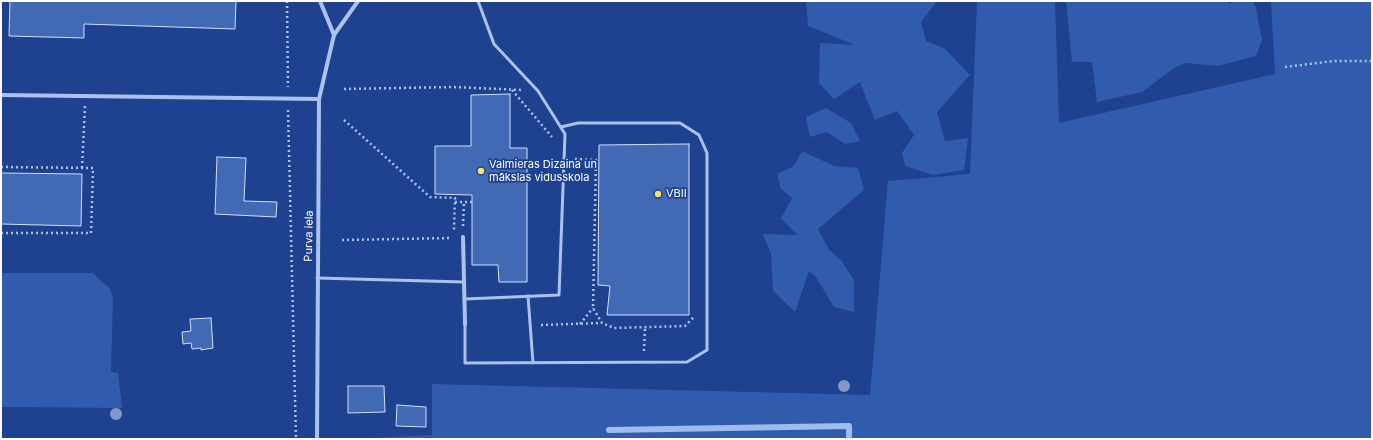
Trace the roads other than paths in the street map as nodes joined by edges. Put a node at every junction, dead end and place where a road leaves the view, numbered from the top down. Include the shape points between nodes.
1 (320, 1) edge
2 (358, 1) edge
3 (478, 1) edge
4 (334, 35) junction
5 (1, 95) edge
6 (319, 99) junction
7 (561, 127) junction
8 (463, 237) road end
9 (318, 278) junction
10 (464, 282) junction
11 (528, 296) junction
12 (465, 299) junction
13 (465, 324) joint
14 (533, 363) junction
15 (317, 439) edge

1 - 4 street
2 - 4 street, Purva iela
3 - 7 lane via 494,44 538,91
4 - 6 street, Purva iela
5 - 6 street
6 - 9 street, Purva iela
7 - 11 lane via 565,134 565,152 558,296
7 - 14 lane via 578,123 680,123 699,135 707,154 707,350 687,362
8 - 10 street
9 - 10 lane
9 - 15 street, Purva iela
10 - 12 street
11 - 12 lane
11 - 14 lane
12 - 13 street
13 - 14 lane via 465,363

